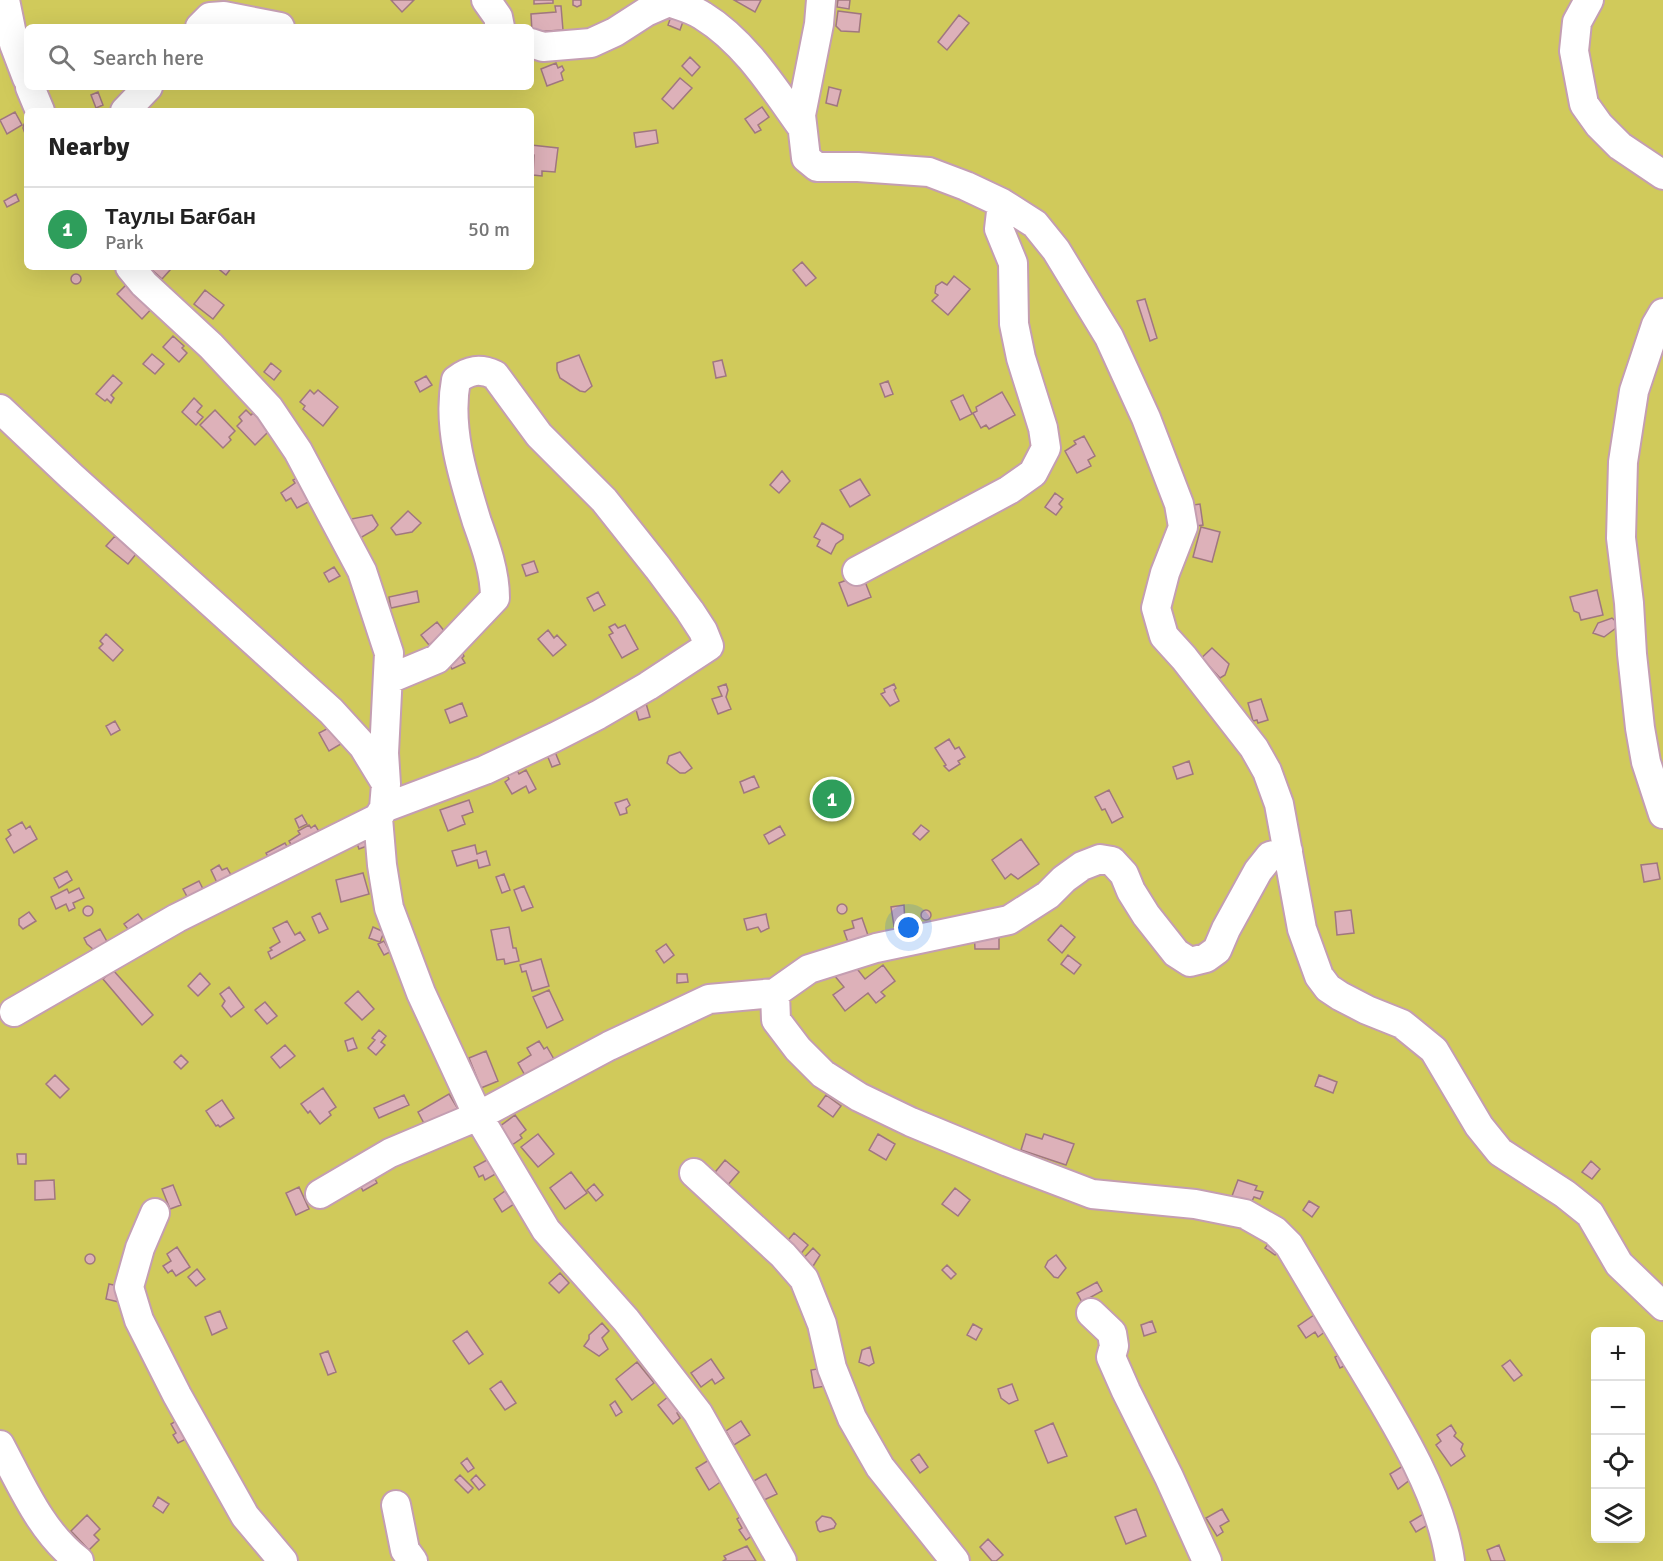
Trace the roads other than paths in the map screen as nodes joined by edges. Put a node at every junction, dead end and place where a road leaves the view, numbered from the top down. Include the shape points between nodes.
1 (4, 0) edge
2 (486, 0) edge
3 (820, 0) edge
4 (1589, 0) edge
5 (203, 24) edge
6 (265, 24) edge
7 (499, 24) edge
8 (534, 44) edge
9 (24, 70) edge
10 (31, 90) edge
11 (145, 90) edge
12 (39, 108) edge
13 (127, 108) edge
14 (801, 126) junction
15 (1663, 175) edge
16 (1002, 203) junction
17 (132, 270) edge
18 (1663, 314) edge
19 (0, 409) edge
20 (857, 571) dead end
21 (389, 679) junction
22 (383, 803) junction
23 (1663, 814) edge
24 (1288, 851) junction
25 (775, 993) junction
26 (14, 1012) dead end
27 (478, 1116) junction
28 (694, 1173) dead end
29 (320, 1194) dead end
30 (155, 1213) dead end
31 (1663, 1306) edge
32 (1091, 1313) dead end
33 (0, 1445) edge
34 (396, 1505) dead end
35 (80, 1561) edge
36 (283, 1561) edge
37 (413, 1561) edge
38 (782, 1561) edge
39 (955, 1561) edge
40 (1207, 1561) edge
41 (1450, 1561) edge

1 - 9 street
2 - 7 street
3 - 14 street
4 - 15 street via 1577,22 1574,51 1584,104 1620,146
5 - 6 street via 210,17 224,16
8 - 14 street via 543,47 591,43 669,2 703,15 737,45
10 - 12 street
11 - 13 street
14 - 16 street via 806,158 817,167 930,172
16 - 20 street via 999,229 1013,263 1014,324 1046,448 1033,473 1009,490
16 - 24 street via 1035,224 1056,250 1109,337 1146,418 1179,504 1183,527 1156,608 1164,636 1267,771 1279,804
17 - 21 street via 269,408 298,452 362,571 389,653
18 - 23 street via 1634,391 1623,462 1621,538 1640,728
19 - 22 street via 331,711 363,746
21 - 22 street
21 - 22 street via 437,659 495,598 493,573 467,492 453,408 456,380 467,371 484,370 495,375 539,435 604,500 690,611 708,646 648,686 555,737 485,770
22 - 26 street
22 - 27 street via 382,865 393,917 421,993
24 - 25 street via 1270,856 1258,871 1218,950 1206,958 1190,962 1176,953 1146,915 1124,874 1112,861 1100,859 1082,866 1048,896 1009,920 865,951 809,969
24 - 31 street via 1302,929 1318,976 1340,996 1402,1024 1434,1050 1479,1126 1500,1152 1590,1214 1619,1264
25 - 27 street via 709,999 609,1046
25 - 41 street via 776,1020 822,1074 911,1122 1092,1194 1195,1204 1245,1214 1275,1231 1289,1245 1417,1464 1448,1542
27 - 29 street via 390,1153
27 - 38 street via 546,1230 626,1320 698,1413
28 - 39 street via 804,1279 852,1418 880,1467
30 - 36 street via 129,1287 139,1320 245,1516
32 - 40 street via 1112,1333 1111,1357
33 - 35 street via 34,1510 63,1548
34 - 37 street via 405,1550

